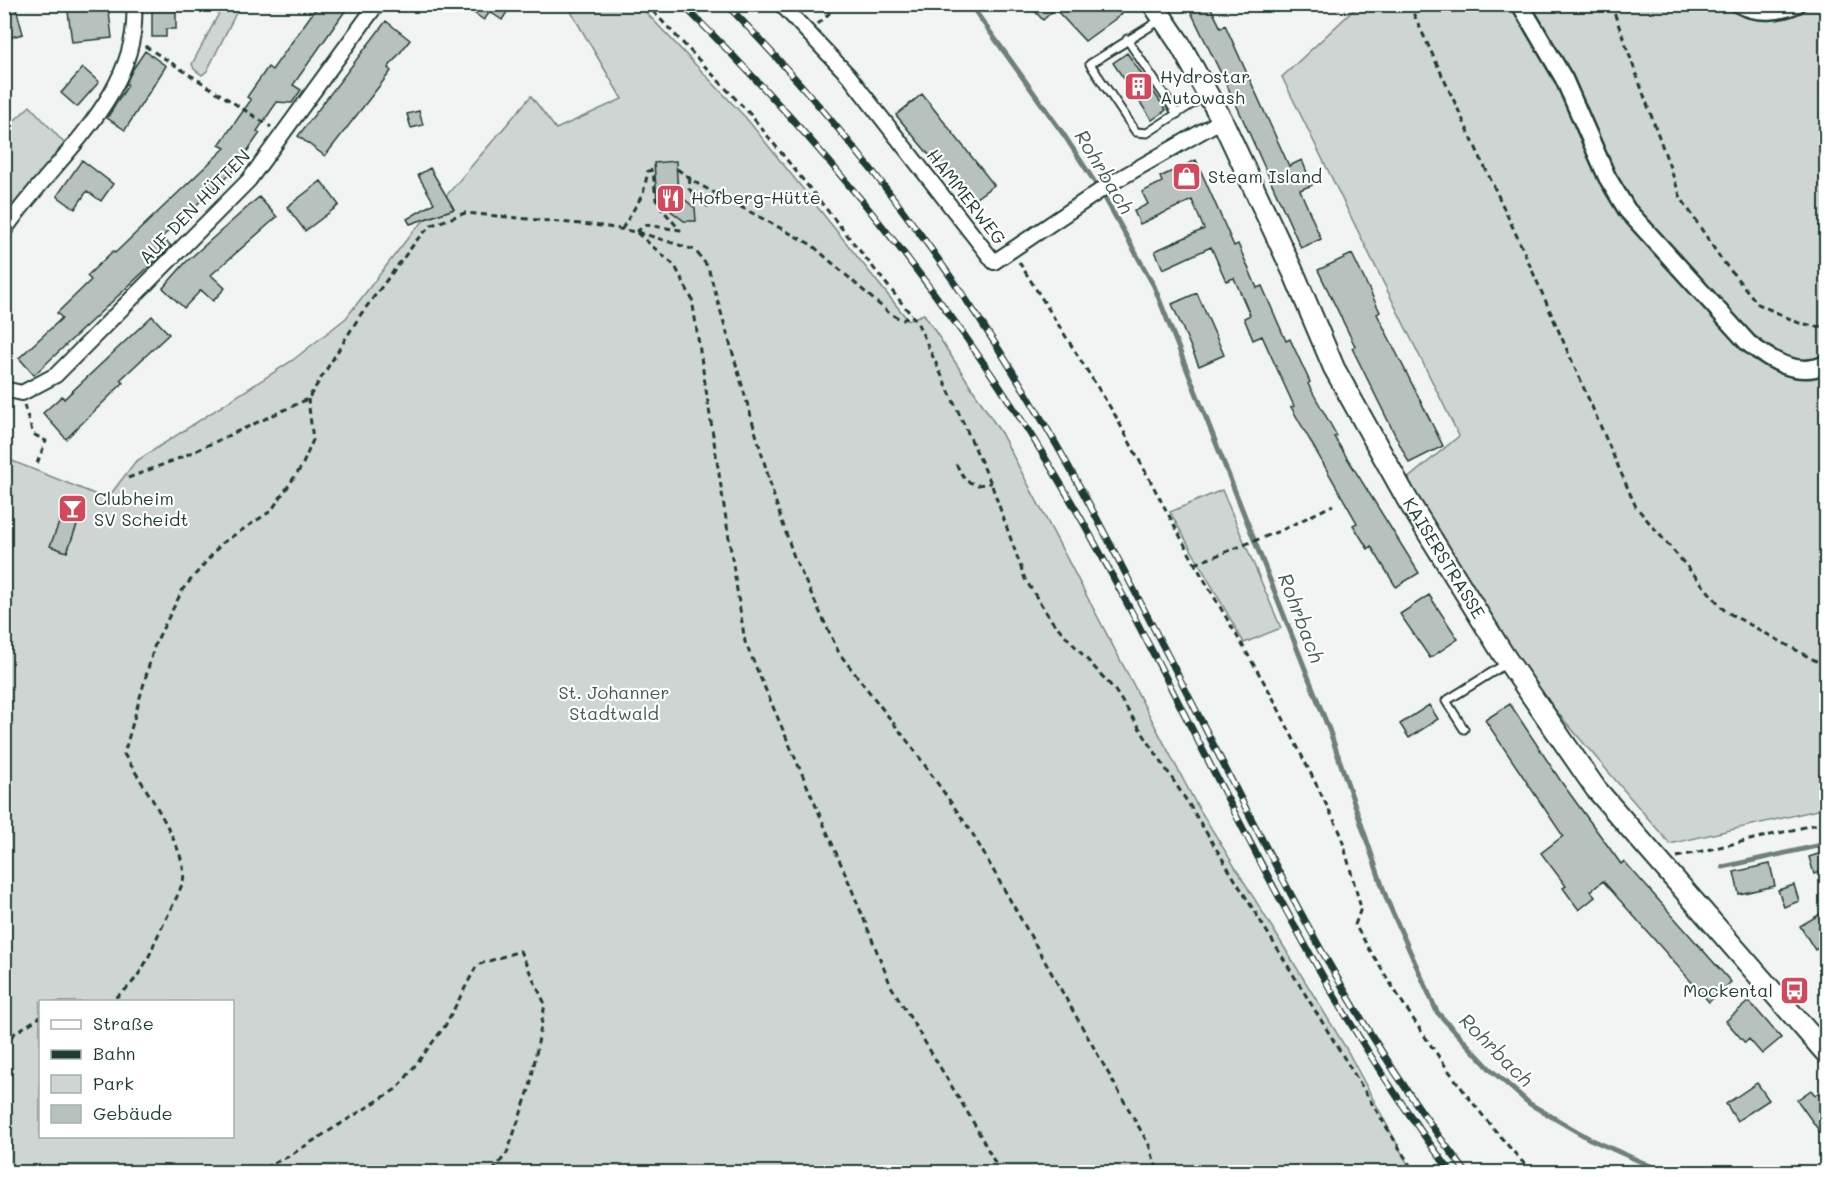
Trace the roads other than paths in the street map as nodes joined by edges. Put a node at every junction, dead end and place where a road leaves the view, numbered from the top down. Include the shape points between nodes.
1 (134, 4) edge
2 (377, 4) edge
3 (781, 4) edge
4 (1520, 4) edge
5 (1739, 4) edge
6 (1797, 4) edge
7 (1158, 11) edge
8 (1128, 39) junction
9 (1208, 94) junction
10 (1177, 114) junction
11 (1222, 120) junction
12 (4, 231) edge
13 (1827, 364) edge
14 (4, 389) edge
15 (1508, 662) junction
16 (1464, 729) dead end
17 (1827, 1053) edge

1 - 12 street via 134,38 127,63 104,105
2 - 14 street, AUF DEN HÜTTEN via 249,180 56,375 22,393
3 - 11 street, HAMMERWEG via 879,113 994,262 1110,184
4 - 13 street via 1564,79 1606,177 1642,227 1709,303 1767,358 1804,370
5 - 6 street via 1763,11 1783,10
7 - 8 lane
7 - 9 main road, KAISERSTRASSE
8 - 10 lane
8 - 10 lane via 1090,64 1136,132 1147,133
9 - 10 lane
9 - 11 main road, KAISERSTRASSE
11 - 15 main road, KAISERSTRASSE via 1334,368 1407,499
15 - 16 lane via 1446,701
15 - 17 main road, KAISERSTRASSE via 1588,779

